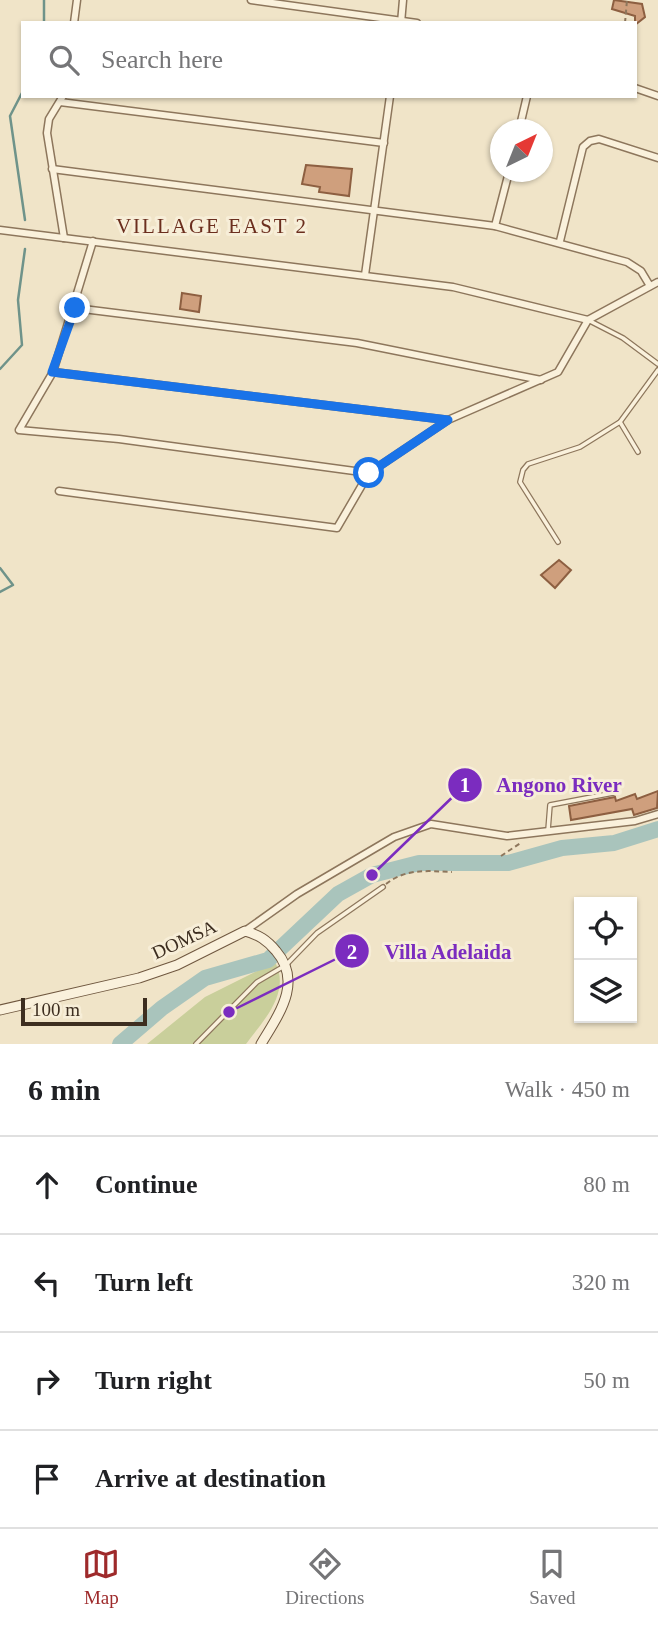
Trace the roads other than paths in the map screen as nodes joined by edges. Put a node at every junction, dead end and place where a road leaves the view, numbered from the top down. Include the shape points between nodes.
1 (77, 0) edge
2 (251, 0) edge
3 (403, 0) edge
4 (74, 21) edge
5 (401, 21) edge
6 (637, 89) edge
7 (658, 96) edge
8 (390, 98) edge
9 (527, 98) edge
10 (61, 99) edge
11 (522, 119) edge
12 (384, 143) junction
13 (658, 158) edge
14 (52, 169) junction
15 (506, 182) edge
16 (375, 209) junction
17 (495, 226) junction
18 (0, 229) edge
19 (64, 238) junction
20 (560, 241) junction
21 (93, 242) junction
22 (365, 275) junction
23 (658, 282) edge
24 (650, 286) junction
25 (75, 308) junction
26 (588, 320) junction
27 (658, 364) edge
28 (658, 370) edge
29 (52, 372) junction
30 (543, 380) junction
31 (448, 420) junction
32 (620, 422) junction
33 (638, 452) dead end
34 (369, 473) junction
35 (59, 491) dead end
36 (558, 542) dead end
37 (613, 793) dead end
38 (658, 814) edge
39 (548, 830) junction
40 (383, 887) road end
41 (245, 931) junction
42 (284, 961) junction
43 (0, 1010) edge
44 (196, 1044) edge
45 (261, 1044) edge

1 - 4 street
2 - 5 street
3 - 5 street
6 - 7 street
8 - 12 street
9 - 11 street
10 - 12 street
10 - 14 street via 48,119
12 - 16 street
13 - 20 street via 598,139 590,141 583,147
14 - 16 street
14 - 19 street
15 - 17 street
16 - 17 street
16 - 22 street
17 - 20 street
18 - 19 street
19 - 21 street
20 - 24 street via 628,262 641,271
21 - 22 street
21 - 25 street
22 - 26 street via 453,287
23 - 24 street
24 - 26 street
25 - 29 street
25 - 30 street via 357,343
26 - 27 lane
26 - 30 street via 558,372
28 - 32 lane
29 - 31 street
29 - 34 street via 19,430
30 - 31 street
31 - 34 street
32 - 33 lane
32 - 36 lane via 580,447 528,464 523,470 520,482
34 - 35 street via 337,528
37 - 39 lane via 550,805
38 - 39 street via 635,821
39 - 41 street via 507,836 440,824 422,827 394,837 331,873
40 - 42 lane
41 - 42 main road, DOMSA via 270,943
41 - 43 main road, DOMSA via 177,965 139,978
42 - 44 lane
42 - 45 main road via 290,976 287,996

